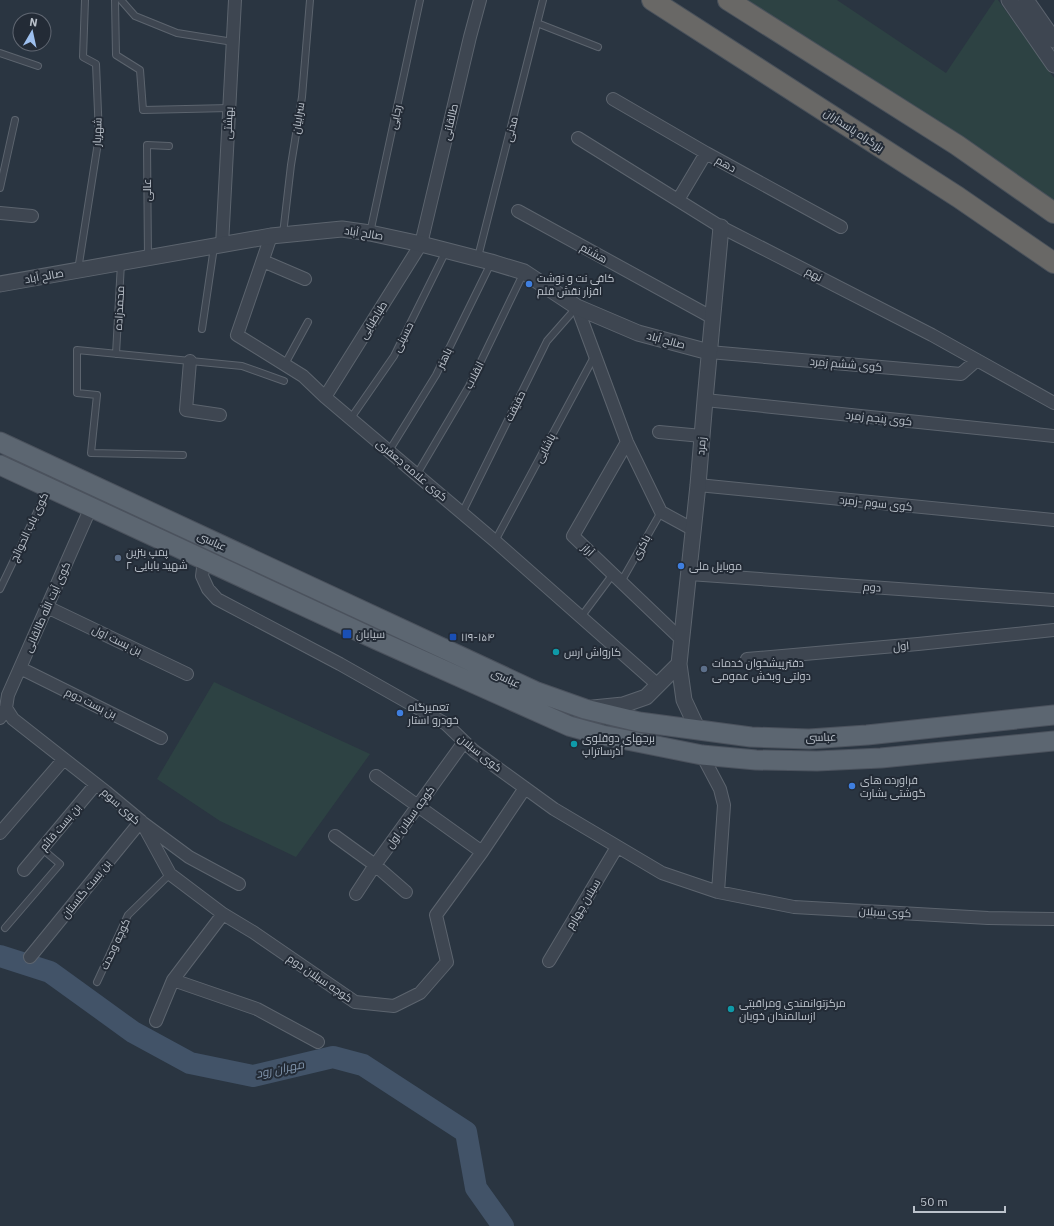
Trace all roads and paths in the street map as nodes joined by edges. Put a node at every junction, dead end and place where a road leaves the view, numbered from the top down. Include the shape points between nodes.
1 (85, 0) edge
2 (115, 0) edge
3 (121, 0) edge
4 (235, 0) edge
5 (310, 0) edge
6 (420, 0) edge
7 (480, 0) edge
8 (542, 0) edge
9 (652, 0) edge
10 (728, 0) edge
11 (1009, 0) edge
12 (1026, 0) edge
13 (537, 23) junction
14 (1054, 40) edge
15 (233, 42) junction
16 (598, 47) dead end
17 (0, 53) edge
18 (1054, 65) edge
19 (38, 66) dead end
20 (613, 99) dead end
21 (229, 108) junction
22 (14, 120) dead end
23 (578, 138) dead end
24 (169, 146) dead end
25 (706, 153) junction
26 (0, 188) edge
27 (678, 200) junction
28 (518, 211) dead end
29 (0, 213) edge
30 (1054, 213) edge
31 (32, 216) dead end
32 (722, 227) junction
33 (841, 227) dead end
34 (370, 233) junction
35 (277, 236) junction
36 (421, 244) junction
37 (218, 246) junction
38 (447, 250) junction
39 (148, 258) junction
40 (485, 259) junction
41 (263, 261) junction
42 (121, 262) junction
43 (1054, 263) edge
44 (78, 270) junction
45 (524, 272) junction
46 (305, 279) dead end
47 (0, 284) edge
48 (577, 306) junction
49 (713, 318) junction
50 (308, 322) dead end
51 (202, 330) dead end
52 (709, 352) junction
53 (116, 354) junction
54 (595, 356) junction
55 (977, 360) junction
56 (190, 361) junction
57 (285, 364) junction
58 (284, 382) dead end
59 (325, 397) junction
60 (705, 400) junction
61 (1054, 402) edge
62 (220, 415) dead end
63 (351, 418) junction
64 (659, 432) dead end
65 (702, 436) junction
66 (1054, 436) edge
67 (0, 442) edge
68 (627, 442) junction
69 (389, 451) junction
70 (183, 455) dead end
71 (38, 459) junction
72 (1, 467) edge
73 (417, 474) junction
74 (28, 478) junction
75 (698, 485) junction
76 (48, 487) junction
77 (91, 507) junction
78 (661, 512) junction
79 (462, 513) junction
80 (1054, 520) edge
81 (694, 530) junction
82 (495, 541) junction
83 (204, 560) junction
84 (689, 574) junction
85 (617, 578) junction
86 (0, 589) edge
87 (1054, 600) edge
88 (47, 607) junction
89 (581, 617) junction
90 (386, 622) junction
91 (1054, 630) edge
92 (377, 640) junction
93 (682, 640) junction
94 (748, 659) dead end
95 (679, 664) junction
96 (20, 668) junction
97 (187, 674) dead end
98 (658, 685) junction
99 (585, 709) junction
100 (3, 713) edge
101 (1054, 715) edge
102 (698, 730) junction
103 (161, 738) dead end
104 (1054, 741) edge
105 (464, 742) junction
106 (702, 755) junction
107 (64, 759) junction
108 (376, 776) dead end
109 (96, 784) junction
110 (525, 788) junction
111 (418, 805) junction
112 (141, 821) junction
113 (0, 833) edge
114 (336, 836) dead end
115 (618, 846) junction
116 (42, 848) junction
117 (482, 852) junction
118 (375, 865) junction
119 (24, 870) dead end
120 (170, 874) junction
121 (239, 884) dead end
122 (406, 892) dead end
123 (718, 892) junction
124 (356, 894) dead end
125 (223, 914) junction
126 (1054, 919) edge
127 (4, 928) dead end
128 (30, 957) dead end
129 (549, 961) dead end
130 (173, 980) junction
131 (97, 982) dead end
132 (156, 1021) dead end
133 (318, 1042) dead end

1 - 44 lane, شهریار via 84,57 96,64 99,136
2 - 21 lane via 116,55 140,70 143,110
3 - 15 lane via 135,16 176,33
4 - 15 street, بهشتی
5 - 35 lane, سرابیان via 302,97
6 - 34 lane, رجایی
7 - 36 street, طالقانی
8 - 13 lane, مدنی
9 - 43 highway, بزرگراه پاسداران via 958,197
10 - 30 highway via 957,145
11 - 18 street
12 - 14 street
13 - 16 lane
13 - 40 lane, مدنی
15 - 21 street, بهشتی
17 - 19 lane
20 - 25 street, دهم
21 - 37 street, بهشتی
22 - 26 lane
23 - 27 street, نهم
24 - 39 lane, عالی via 147,145
25 - 27 street
25 - 33 street, دهم
27 - 32 street, نهم
28 - 49 street, هشتم
29 - 31 street
32 - 49 street, زمرد
32 - 55 street, نهم
34 - 35 street, صالح آباد via 342,229
34 - 36 street, صالح آباد
35 - 37 street, صالح آباد
35 - 41 street, کوی علامه جعفری
36 - 38 street, صالح آباد
36 - 59 street, طباطبایی
37 - 39 street, صالح آباد
37 - 51 lane
38 - 40 street, صالح آباد
38 - 63 lane, حسینی via 394,356
39 - 42 street, صالح آباد
40 - 45 street, صالح آباد
40 - 69 lane, باهنر via 436,375
41 - 46 street
41 - 57 street, کوی علامه جعفری via 237,335
42 - 44 street, صالح آباد
42 - 53 lane, محمدزاده
44 - 47 street, صالح آباد
45 - 48 street, صالح آباد
45 - 73 lane, انقلاب via 469,386
48 - 52 street, صالح آباد via 638,332
48 - 54 street
48 - 79 lane, حقیقت via 547,341
49 - 52 street, زمرد
50 - 57 lane
52 - 55 street, کوی ششم زمرد via 960,374
52 - 60 street, زمرد
53 - 56 lane
53 - 70 lane via 77,350 77,393 97,395 91,453
54 - 68 street
54 - 82 lane, پاشایی
55 - 61 street, نهم
56 - 58 lane via 242,366
56 - 62 street via 186,410
57 - 59 street, کوی علامه جعفری via 304,376
59 - 63 street, کوی علامه جعفری
60 - 65 street, زمرد
60 - 66 street, کوی پنجم زمرد
63 - 69 street, کوی علامه جعفری
64 - 65 street
65 - 75 street, زمرد
67 - 71 main road, عباسى
68 - 78 street
68 - 85 street, آراز via 573,536
69 - 73 street, کوی علامه جعفری
71 - 74 main road
71 - 90 main road, عباسى
72 - 74 main road, عباسى
73 - 79 street, کوی علامه جعفری
74 - 76 main road, عباسى
75 - 80 street, کوی سوم -زمرد
75 - 81 street, زمرد
76 - 77 main road, عباسى
76 - 86 lane, کوی باب الحوائج
77 - 83 main road, عباسى
77 - 88 street, کوی آیت الله طالقانی
78 - 81 street
78 - 85 lane, باکری
79 - 82 street, کوی علامه جعفری
81 - 84 street, زمرد
82 - 89 street, کوی علامه جعفری
83 - 92 main road, عباسى
83 - 105 street, کوی سبلان via 202,576 208,589 217,599 446,724
84 - 87 street, دوم
84 - 93 street, زمرد
85 - 89 lane, باکری
85 - 93 street, آراز
88 - 96 street, کوی آیت الله طالقانی
88 - 97 street, بن بست اول
89 - 98 street, کوی علامه جعفری
90 - 92 main road
90 - 99 main road, عباسى via 537,692
91 - 94 street, اول
92 - 106 main road, عباسى via 569,726 602,736
93 - 95 street, زمرد
95 - 98 street
95 - 102 street, زمرد via 684,700
96 - 100 street, کوی آیت الله طالقانی
96 - 103 street, بن بست دوم
98 - 99 street via 646,697 622,704
99 - 102 main road, عباسى via 639,722
100 - 107 street, کوی سوم via 13,718
101 - 102 main road, عباسى via 809,739
104 - 106 main road, عباسى via 874,759 756,760
105 - 110 street, کوی سبلان
105 - 111 street, کوچه سبلان اول
106 - 123 street via 720,789 724,805
107 - 109 street, کوی سوم
107 - 113 street
108 - 111 street
109 - 112 street, کوی سوم
109 - 116 street, بن بست قائم
110 - 115 street, کوی سبلان via 554,809
110 - 117 street, کوچه سبلان دوم
111 - 117 street
111 - 118 street, کوچه سبلان اول
112 - 120 street, کوی سوم
112 - 121 street via 189,857
112 - 128 street, بن بست گلستان
114 - 118 street
115 - 123 street, کوی سبلان via 662,873
115 - 129 street, سبلان چهارم
116 - 119 street, بن بست قائم
116 - 127 lane via 60,864
117 - 125 street, کوچه سبلان دوم via 436,915 447,962 420,993 394,1006 355,1002
118 - 122 street
118 - 124 street, کوچه سبلان اول
120 - 125 street, کوی سوم
120 - 131 lane, کوچه وحدت via 128,915
123 - 126 street, کوی سبلان via 794,908
125 - 130 street
130 - 132 street
130 - 133 street via 257,1009

